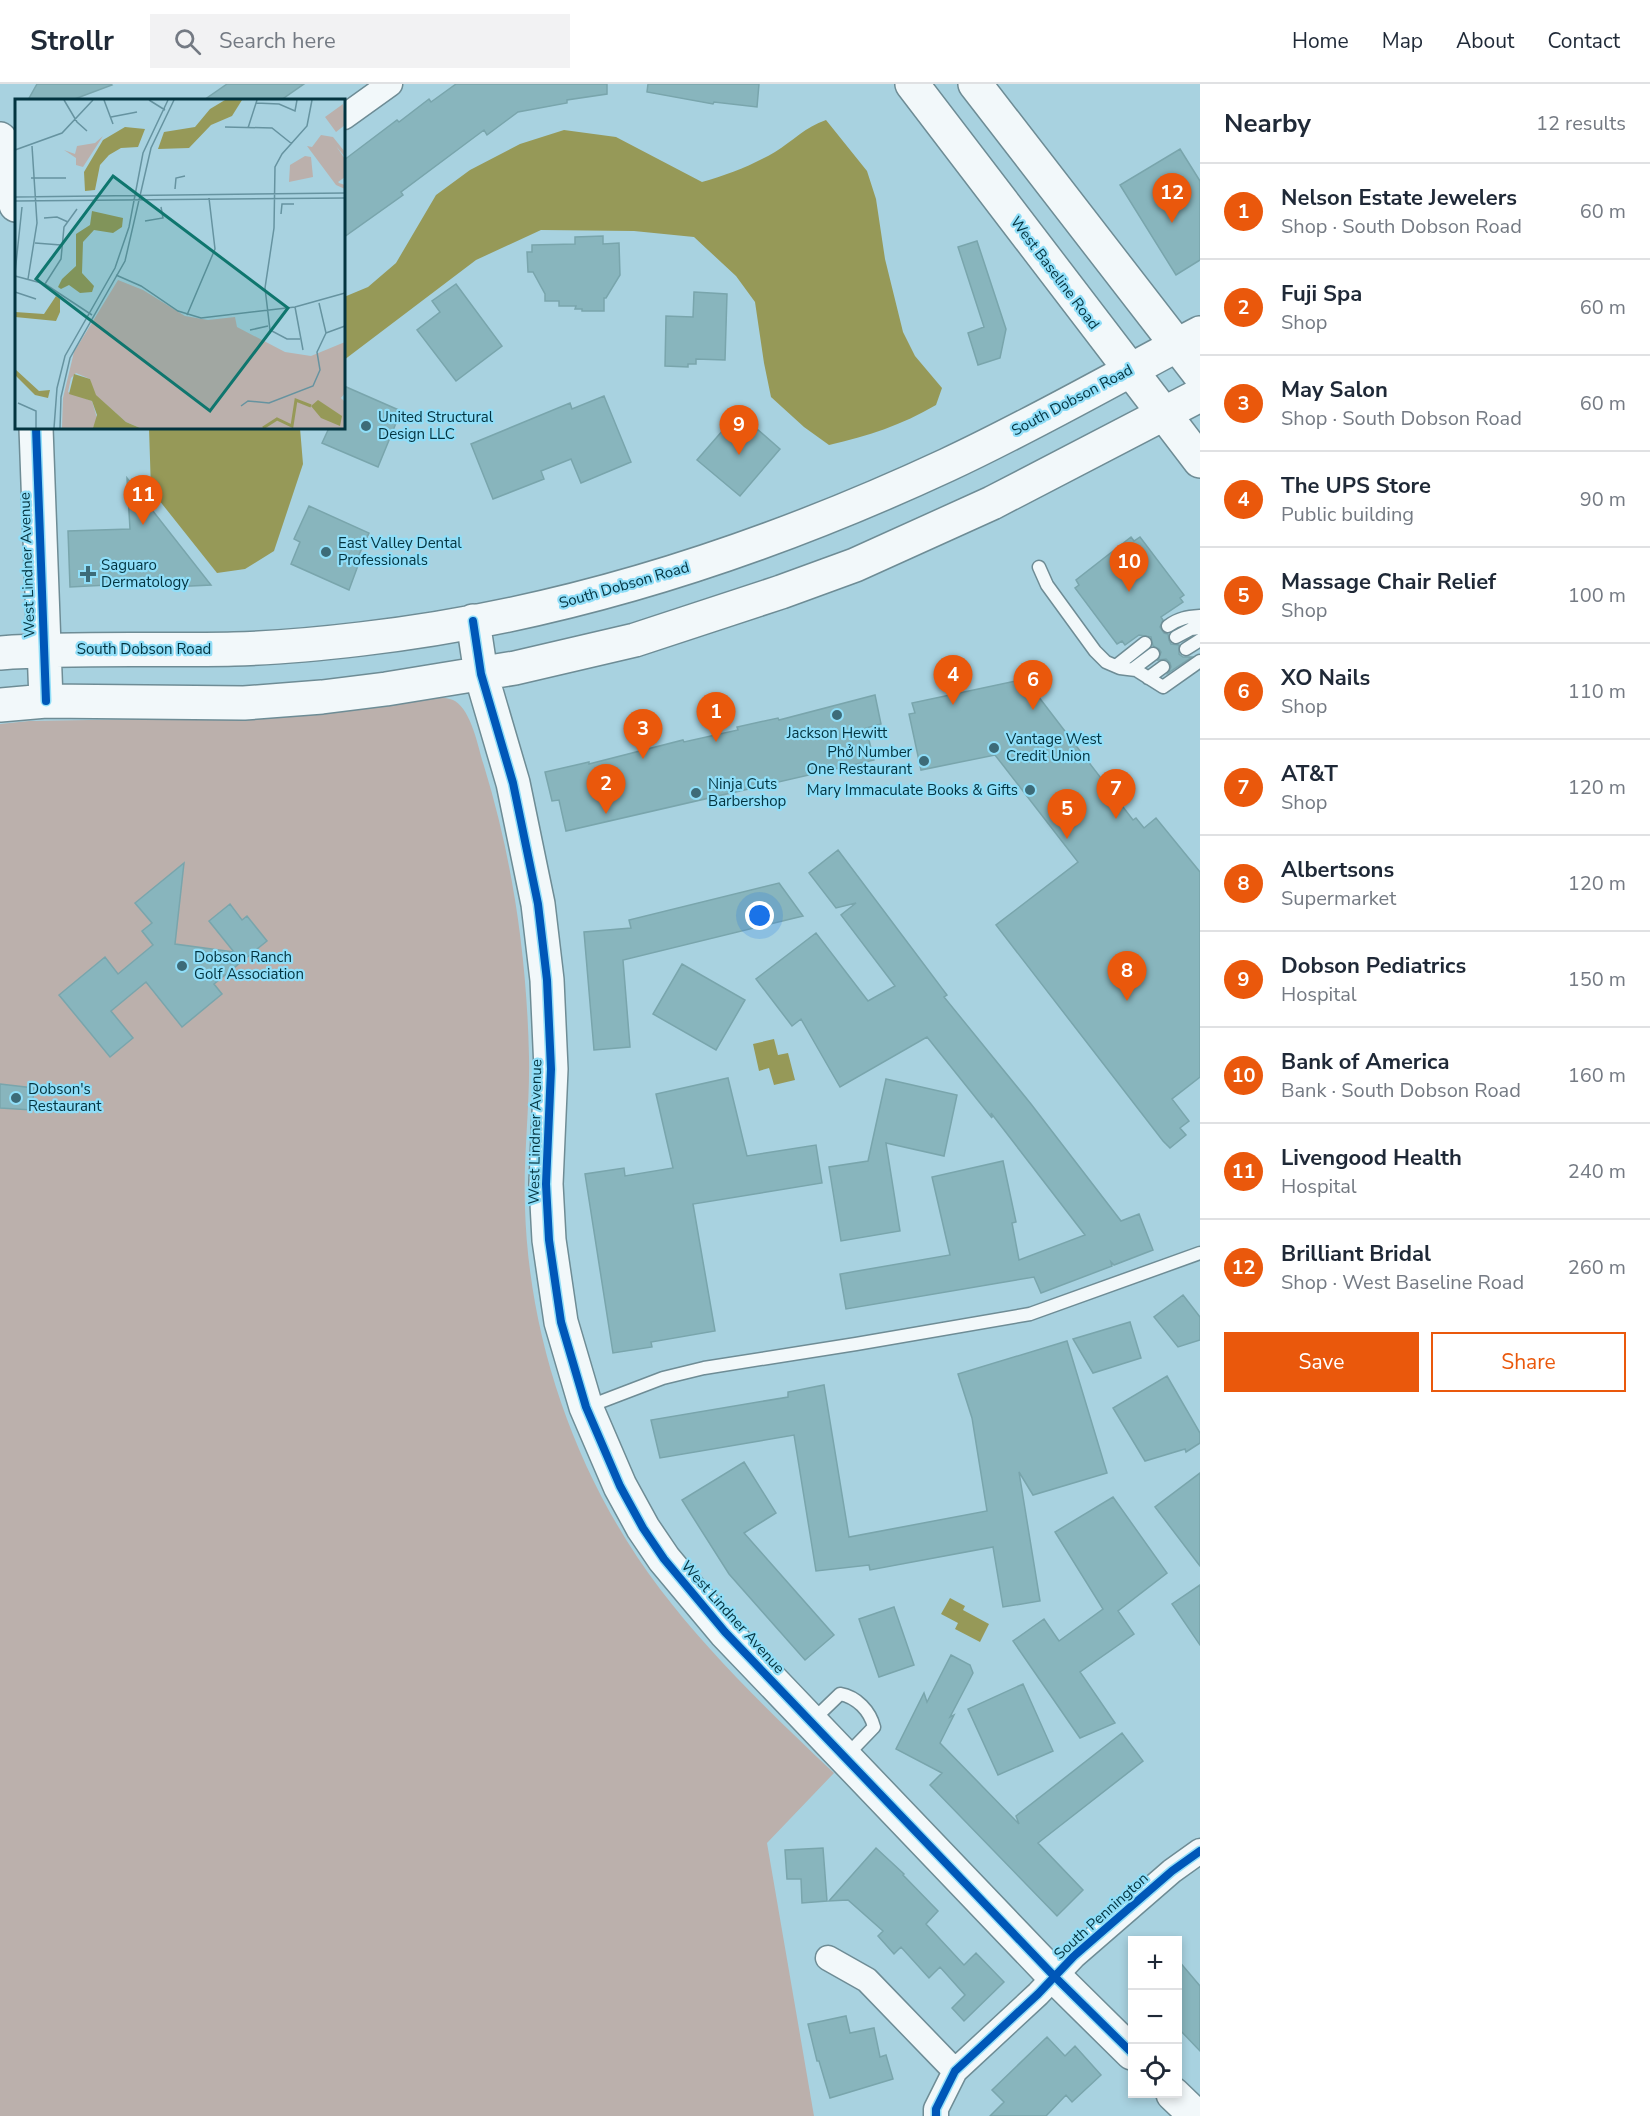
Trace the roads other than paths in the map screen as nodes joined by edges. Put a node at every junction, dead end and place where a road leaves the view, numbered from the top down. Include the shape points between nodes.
1 (390, 84) edge
2 (912, 84) edge
3 (975, 84) edge
4 (345, 116) edge
5 (0, 140) edge
6 (15, 186) edge
7 (1189, 339) edge
8 (1129, 370) junction
9 (1200, 375) edge
10 (1200, 395) edge
11 (1162, 414) junction
12 (36, 429) edge
13 (1200, 461) edge
14 (1039, 567) dead end
15 (1200, 616) edge
16 (473, 621) junction
17 (1168, 626) dead end
18 (1200, 628) edge
19 (1176, 637) dead end
20 (1200, 640) edge
21 (1145, 643) dead end
22 (1186, 649) dead end
23 (44, 650) junction
24 (0, 653) edge
25 (1153, 654) dead end
26 (1200, 661) edge
27 (1116, 666) junction
28 (1163, 667) dead end
29 (1133, 669) junction
30 (481, 674) junction
31 (1148, 678) junction
32 (46, 701) junction
33 (0, 705) edge
34 (1200, 1253) edge
35 (586, 1407) junction
36 (812, 1722) junction
37 (845, 1757) junction
38 (1200, 1851) edge
39 (828, 1958) dead end
40 (1054, 1976) junction
41 (1128, 2049) edge
42 (955, 2071) junction
43 (1177, 2098) edge
44 (936, 2116) edge
45 (1196, 2116) edge

1 - 4 street
2 - 8 main road, West Baseline Road
3 - 7 main road
5 - 6 main road
7 - 8 main road, South Dobson Road
7 - 9 main road
8 - 11 main road, West Baseline Road
8 - 16 main road, South Dobson Road via 950,463 785,534 715,559 532,611
10 - 11 main road
11 - 13 main road, West Baseline Road
11 - 30 main road via 985,506 855,565 635,640
12 - 23 main road, West Lindner Avenue
14 - 27 lane via 1047,585 1095,651
15 - 17 lane via 1185,617
16 - 23 main road, South Dobson Road via 299,645
16 - 30 main road, West Lindner Avenue
18 - 19 lane
20 - 22 lane
21 - 27 lane
23 - 24 main road, South Dobson Road
23 - 32 main road, West Lindner Avenue
25 - 29 lane
26 - 31 lane via 1163,687
27 - 29 lane
28 - 31 lane
29 - 31 lane
30 - 32 main road via 244,704
30 - 35 main road, West Lindner Avenue via 513,783 538,904 547,980 551,1069 546,1184 549,1240 561,1322
32 - 33 main road
34 - 35 lane via 1030,1314 704,1368 663,1378
35 - 36 main road, West Lindner Avenue via 620,1486 664,1559 725,1632
36 - 37 main road, West Lindner Avenue
36 - 37 lane via 840,1694 851,1696 871,1716 874,1727
37 - 40 main road, West Lindner Avenue
38 - 40 street, South Pennington via 1165,1877
39 - 42 street via 867,1980
40 - 41 main road, West Lindner Avenue
40 - 42 street, South Pennington
42 - 44 street, South Pennington
43 - 45 main road

